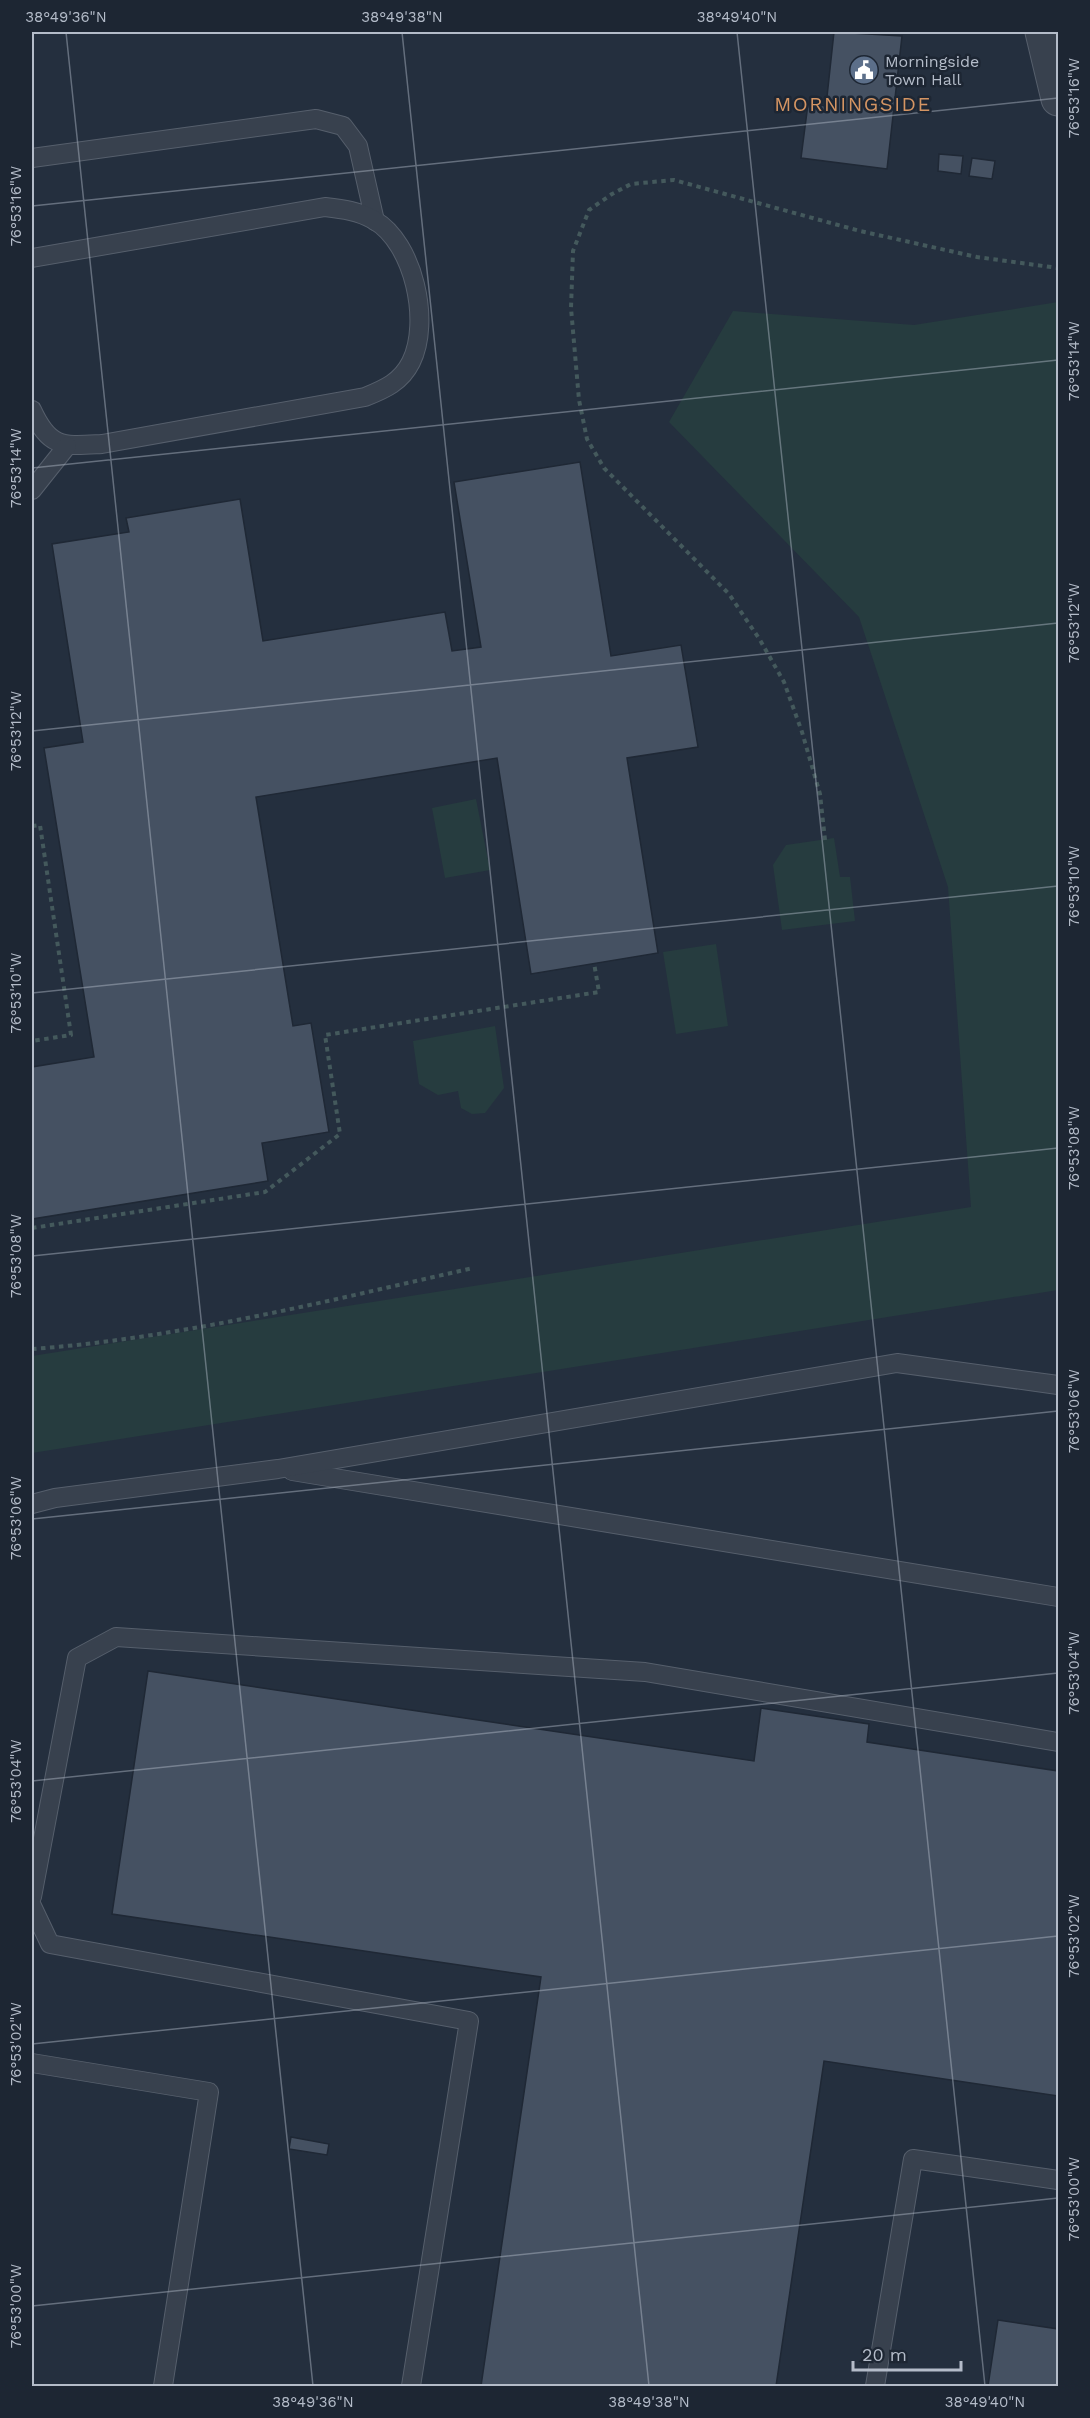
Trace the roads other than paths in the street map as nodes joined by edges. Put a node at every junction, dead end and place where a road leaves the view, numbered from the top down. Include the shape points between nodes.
1 (1042, 32) edge
2 (1059, 99) edge
3 (32, 158) edge
4 (375, 220) junction
5 (32, 258) edge
6 (32, 410) edge
7 (67, 446) junction
8 (32, 490) edge
9 (1059, 1385) edge
10 (278, 1469) junction
11 (32, 1504) edge
12 (1059, 1598) edge
13 (1059, 1742) edge
14 (32, 1897) edge
15 (32, 1906) edge
16 (32, 2063) edge
17 (1059, 2180) edge
18 (163, 2386) edge
19 (411, 2386) edge
20 (875, 2386) edge

1 - 2 street
3 - 4 lane via 316,118 342,126 358,146
4 - 5 lane via 325,207
4 - 7 lane via 407,257 420,330 411,362 392,386 365,398 102,444
6 - 7 lane via 43,433
7 - 8 lane
9 - 10 lane via 897,1363
10 - 11 lane
10 - 12 lane
13 - 14 lane via 645,1672 116,1637 77,1658
15 - 19 lane via 50,1944 469,2021
16 - 18 lane via 209,2092
17 - 20 lane via 913,2159

